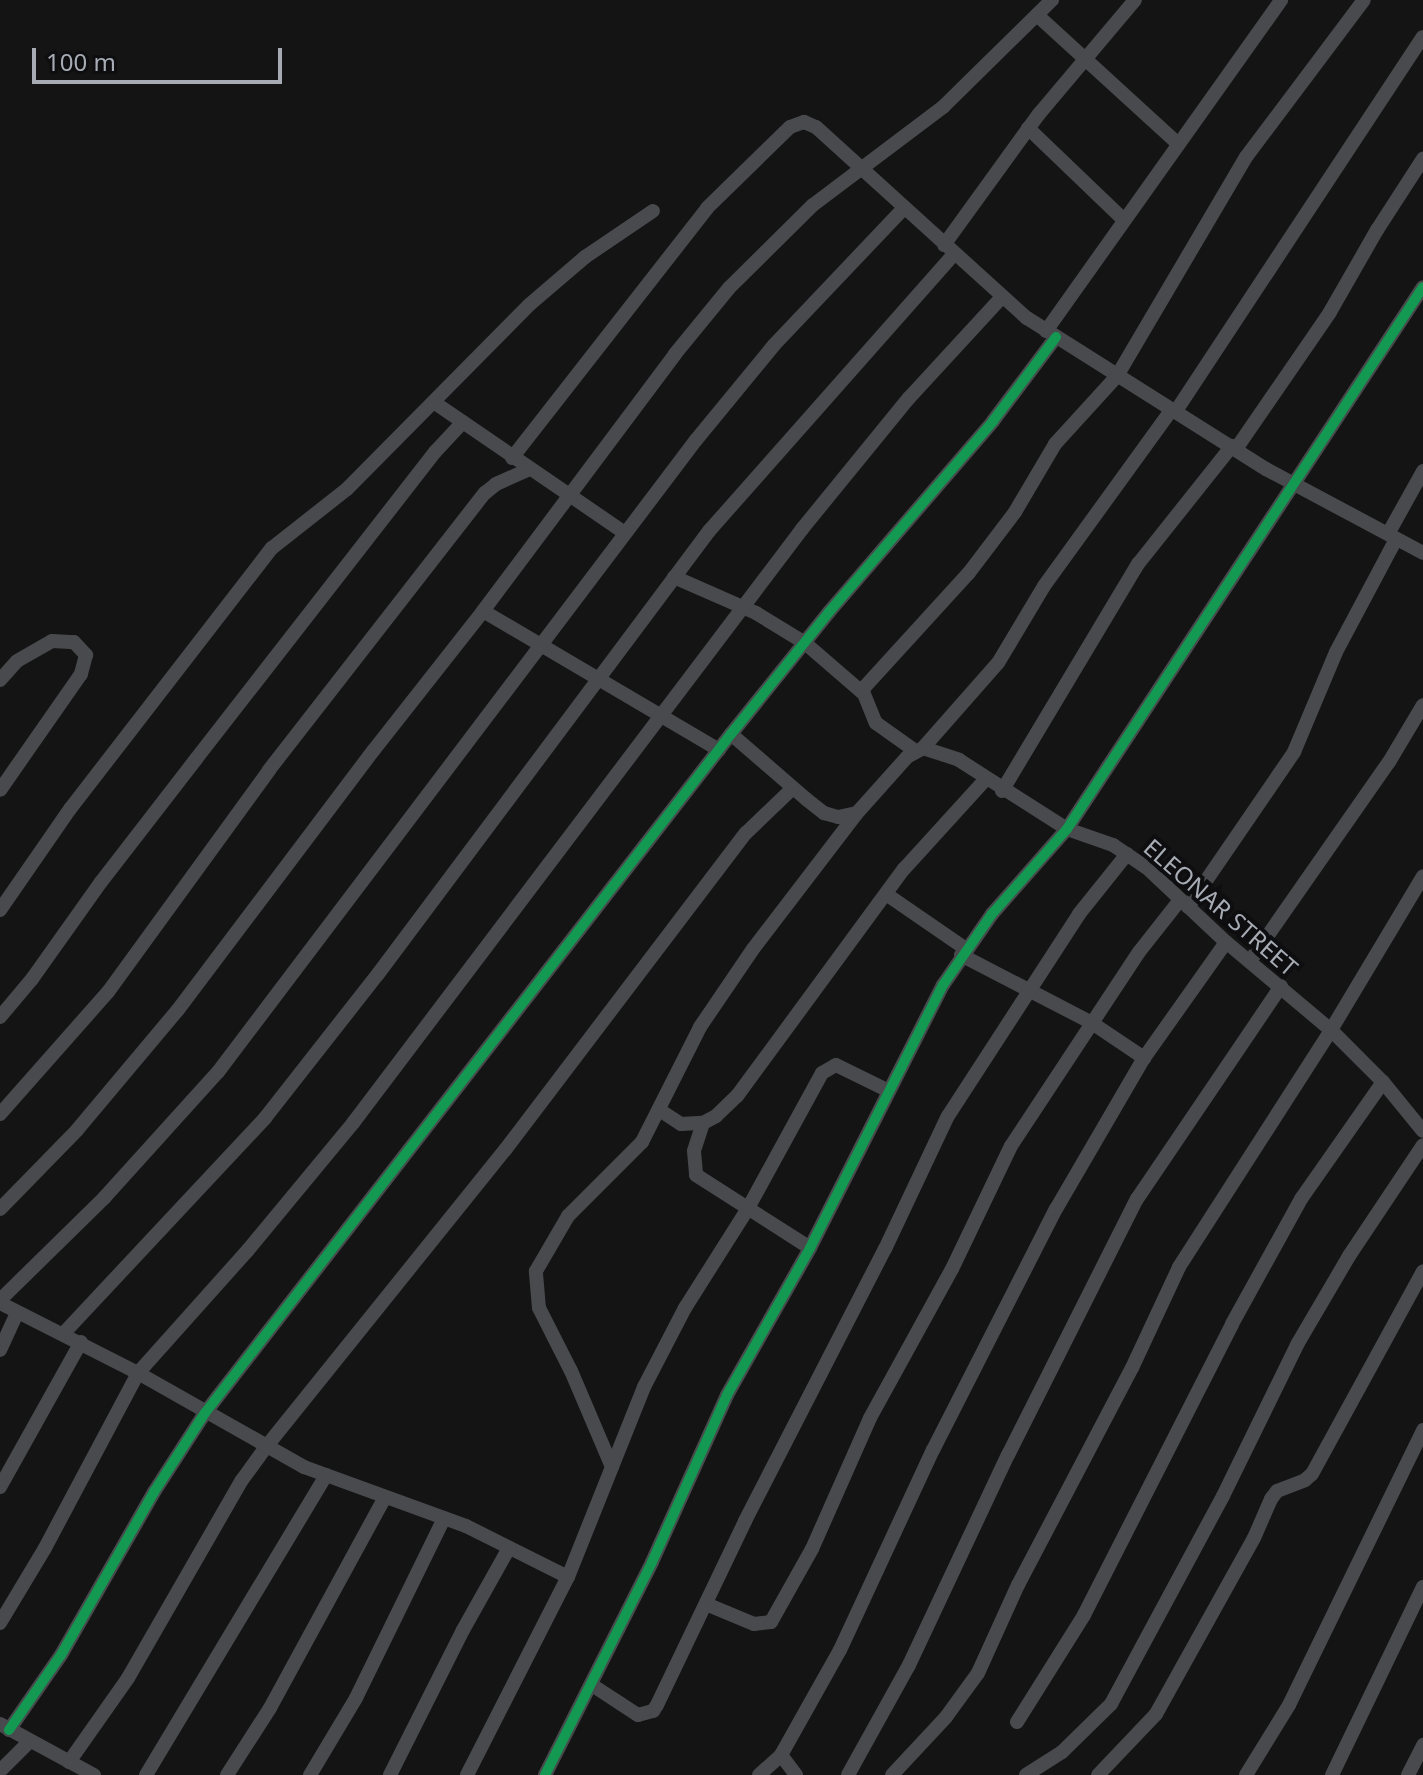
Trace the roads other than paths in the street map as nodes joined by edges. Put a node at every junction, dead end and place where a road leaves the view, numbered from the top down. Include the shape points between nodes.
1 (1052, 0) edge
2 (1135, 0) edge
3 (1281, 0) edge
4 (1364, 0) edge
5 (1037, 15) junction
6 (1423, 37) edge
7 (1084, 59) junction
8 (1028, 128) junction
9 (1177, 143) junction
10 (1423, 159) edge
11 (860, 170) junction
12 (903, 209) junction
13 (653, 211) dead end
14 (1123, 219) junction
15 (949, 249) junction
16 (1423, 287) edge
17 (1002, 297) junction
18 (1051, 334) junction
19 (1117, 376) junction
20 (435, 403) junction
21 (1174, 410) junction
22 (463, 422) junction
23 (1234, 447) junction
24 (512, 458) junction
25 (529, 469) junction
26 (1423, 471) edge
27 (1295, 484) junction
28 (569, 496) junction
29 (625, 533) junction
30 (1392, 537) junction
31 (1423, 553) edge
32 (674, 577) junction
33 (743, 608) junction
34 (483, 611) junction
35 (805, 643) junction
36 (542, 644) junction
37 (600, 678) junction
38 (0, 680) edge
39 (861, 691) junction
40 (1423, 705) edge
41 (663, 715) junction
42 (731, 734) junction
43 (919, 749) junction
44 (719, 750) junction
45 (986, 779) junction
46 (793, 788) junction
47 (0, 790) edge
48 (1002, 791) junction
49 (857, 813) junction
50 (1067, 829) junction
51 (1127, 854) junction
52 (1423, 876) edge
53 (886, 894) junction
54 (1184, 904) junction
55 (0, 910) edge
56 (1226, 942) junction
57 (964, 952) junction
58 (1250, 961) junction
59 (1281, 986) junction
60 (1029, 988) junction
61 (0, 1017) edge
62 (1092, 1023) junction
63 (1331, 1030) junction
64 (1144, 1058) junction
65 (1383, 1082) junction
66 (889, 1091) junction
67 (661, 1111) junction
68 (0, 1114) edge
69 (703, 1123) junction
70 (1423, 1131) edge
71 (1423, 1145) edge
72 (0, 1209) edge
73 (747, 1210) junction
74 (810, 1248) junction
75 (1423, 1271) edge
76 (0, 1302) edge
77 (17, 1313) junction
78 (63, 1334) junction
79 (81, 1342) junction
80 (0, 1350) edge
81 (138, 1373) junction
82 (205, 1413) junction
83 (1423, 1430) edge
84 (266, 1447) junction
85 (612, 1467) junction
86 (326, 1475) junction
87 (0, 1487) edge
88 (385, 1497) junction
89 (444, 1518) junction
90 (509, 1548) junction
91 (568, 1577) junction
92 (1423, 1587) edge
93 (706, 1604) junction
94 (0, 1623) edge
95 (592, 1685) junction
96 (1017, 1722) dead end
97 (4, 1727) edge
98 (29, 1742) junction
99 (1423, 1745) edge
100 (781, 1755) junction
101 (69, 1762) junction
102 (0, 1771) edge
103 (94, 1775) edge
104 (146, 1775) edge
105 (227, 1775) edge
106 (310, 1775) edge
107 (390, 1775) edge
108 (467, 1775) edge
109 (545, 1775) edge
110 (759, 1775) edge
111 (796, 1775) edge
112 (848, 1775) edge
113 (892, 1775) edge
114 (1026, 1775) edge
115 (1098, 1775) edge
116 (1246, 1775) edge
117 (1332, 1775) edge
118 (1408, 1775) edge

1 - 5 street
2 - 7 street
3 - 9 street
4 - 19 street via 1246,157
5 - 7 street
5 - 11 street via 943,107
6 - 21 street
7 - 8 street
7 - 9 street
8 - 14 street
8 - 15 street
9 - 14 street
10 - 23 street via 1330,312
11 - 12 street
11 - 24 street via 810,123 790,127 707,208
11 - 28 street via 813,205 729,288
12 - 15 street
12 - 29 street via 774,345
13 - 20 street via 585,257 529,305
14 - 18 street
15 - 17 street
15 - 32 street
16 - 27 street
17 - 18 street
17 - 33 street via 909,398
18 - 19 street
18 - 35 street via 993,421
19 - 21 street
19 - 39 street via 1055,444 988,550
20 - 22 street
20 - 55 street via 347,489 272,548 196,642
21 - 23 street
21 - 43 street via 1044,586 998,663
22 - 24 street
22 - 61 street
23 - 27 street
23 - 48 street via 1138,564
24 - 25 street
25 - 28 street
25 - 68 street via 485,493 269,770 108,992
26 - 30 street
27 - 30 street
27 - 50 street
28 - 29 street
28 - 34 street
29 - 36 street
30 - 31 street
30 - 54 street via 1294,752
32 - 33 street
32 - 37 street
33 - 35 street
33 - 41 street
34 - 36 street
34 - 72 street via 135,1062
35 - 39 street
35 - 42 street
36 - 37 street
36 - 76 street via 218,1072
37 - 41 street
37 - 78 street via 265,1118
38 - 47 street via 17,661 52,641 74,642 86,655 81,674
39 - 43 street, ELEONAR STREET via 876,723
40 - 58 street
41 - 44 street
41 - 81 street via 353,1123
42 - 44 street
42 - 46 street
43 - 45 street, ELEONAR STREET via 942,751
43 - 49 street
44 - 82 street
45 - 48 street, ELEONAR STREET
45 - 53 street
46 - 49 street via 824,813
46 - 84 street via 746,833 514,1139
48 - 50 street, ELEONAR STREET
49 - 67 street via 700,1027
50 - 51 street, ELEONAR STREET
50 - 57 street
51 - 54 street, ELEONAR STREET
51 - 60 street
52 - 63 street
53 - 57 street
53 - 69 street via 754,1075
54 - 56 street, ELEONAR STREET
54 - 62 street via 1139,952
56 - 58 street, ELEONAR STREET
56 - 64 street
57 - 60 street
57 - 66 street
58 - 59 street, ELEONAR STREET
59 - 63 street, ELEONAR STREET
59 - 112 street via 1137,1199 909,1665
60 - 62 street
60 - 93 street via 948,1116
62 - 64 street
62 - 93 street via 1011,1146 771,1622 754,1624
63 - 65 street, ELEONAR STREET
63 - 113 street via 1179,1267 978,1673
64 - 100 street via 1056,1209 933,1450 844,1642
65 - 70 street, ELEONAR STREET
65 - 96 street via 1301,1199 1084,1615
66 - 73 street via 836,1065 826,1069
66 - 74 street
67 - 69 street via 681,1124
67 - 85 street via 642,1142 568,1216 536,1271 539,1308
69 - 73 street via 694,1151 696,1175
71 - 114 street via 1298,1343 1111,1704 1062,1752
73 - 74 street
73 - 85 street via 685,1308 644,1387
74 - 95 street via 727,1395
75 - 115 street via 1312,1474 1271,1499 1156,1714
76 - 77 street
77 - 78 street
77 - 80 street
78 - 79 street
79 - 81 street
79 - 87 street
81 - 82 street
81 - 94 street
82 - 84 street
82 - 97 street via 61,1655
83 - 116 street via 1289,1705
84 - 86 street
84 - 101 street via 128,1678
85 - 91 street
86 - 88 street
86 - 104 street
88 - 89 street
88 - 105 street via 270,1708
89 - 90 street
89 - 106 street via 356,1698
90 - 91 street
90 - 107 street
91 - 108 street
92 - 117 street
93 - 95 street via 653,1711 638,1715
95 - 109 street
97 - 98 street
98 - 101 street
98 - 102 street
99 - 118 street
100 - 110 street
100 - 111 street
101 - 103 street

